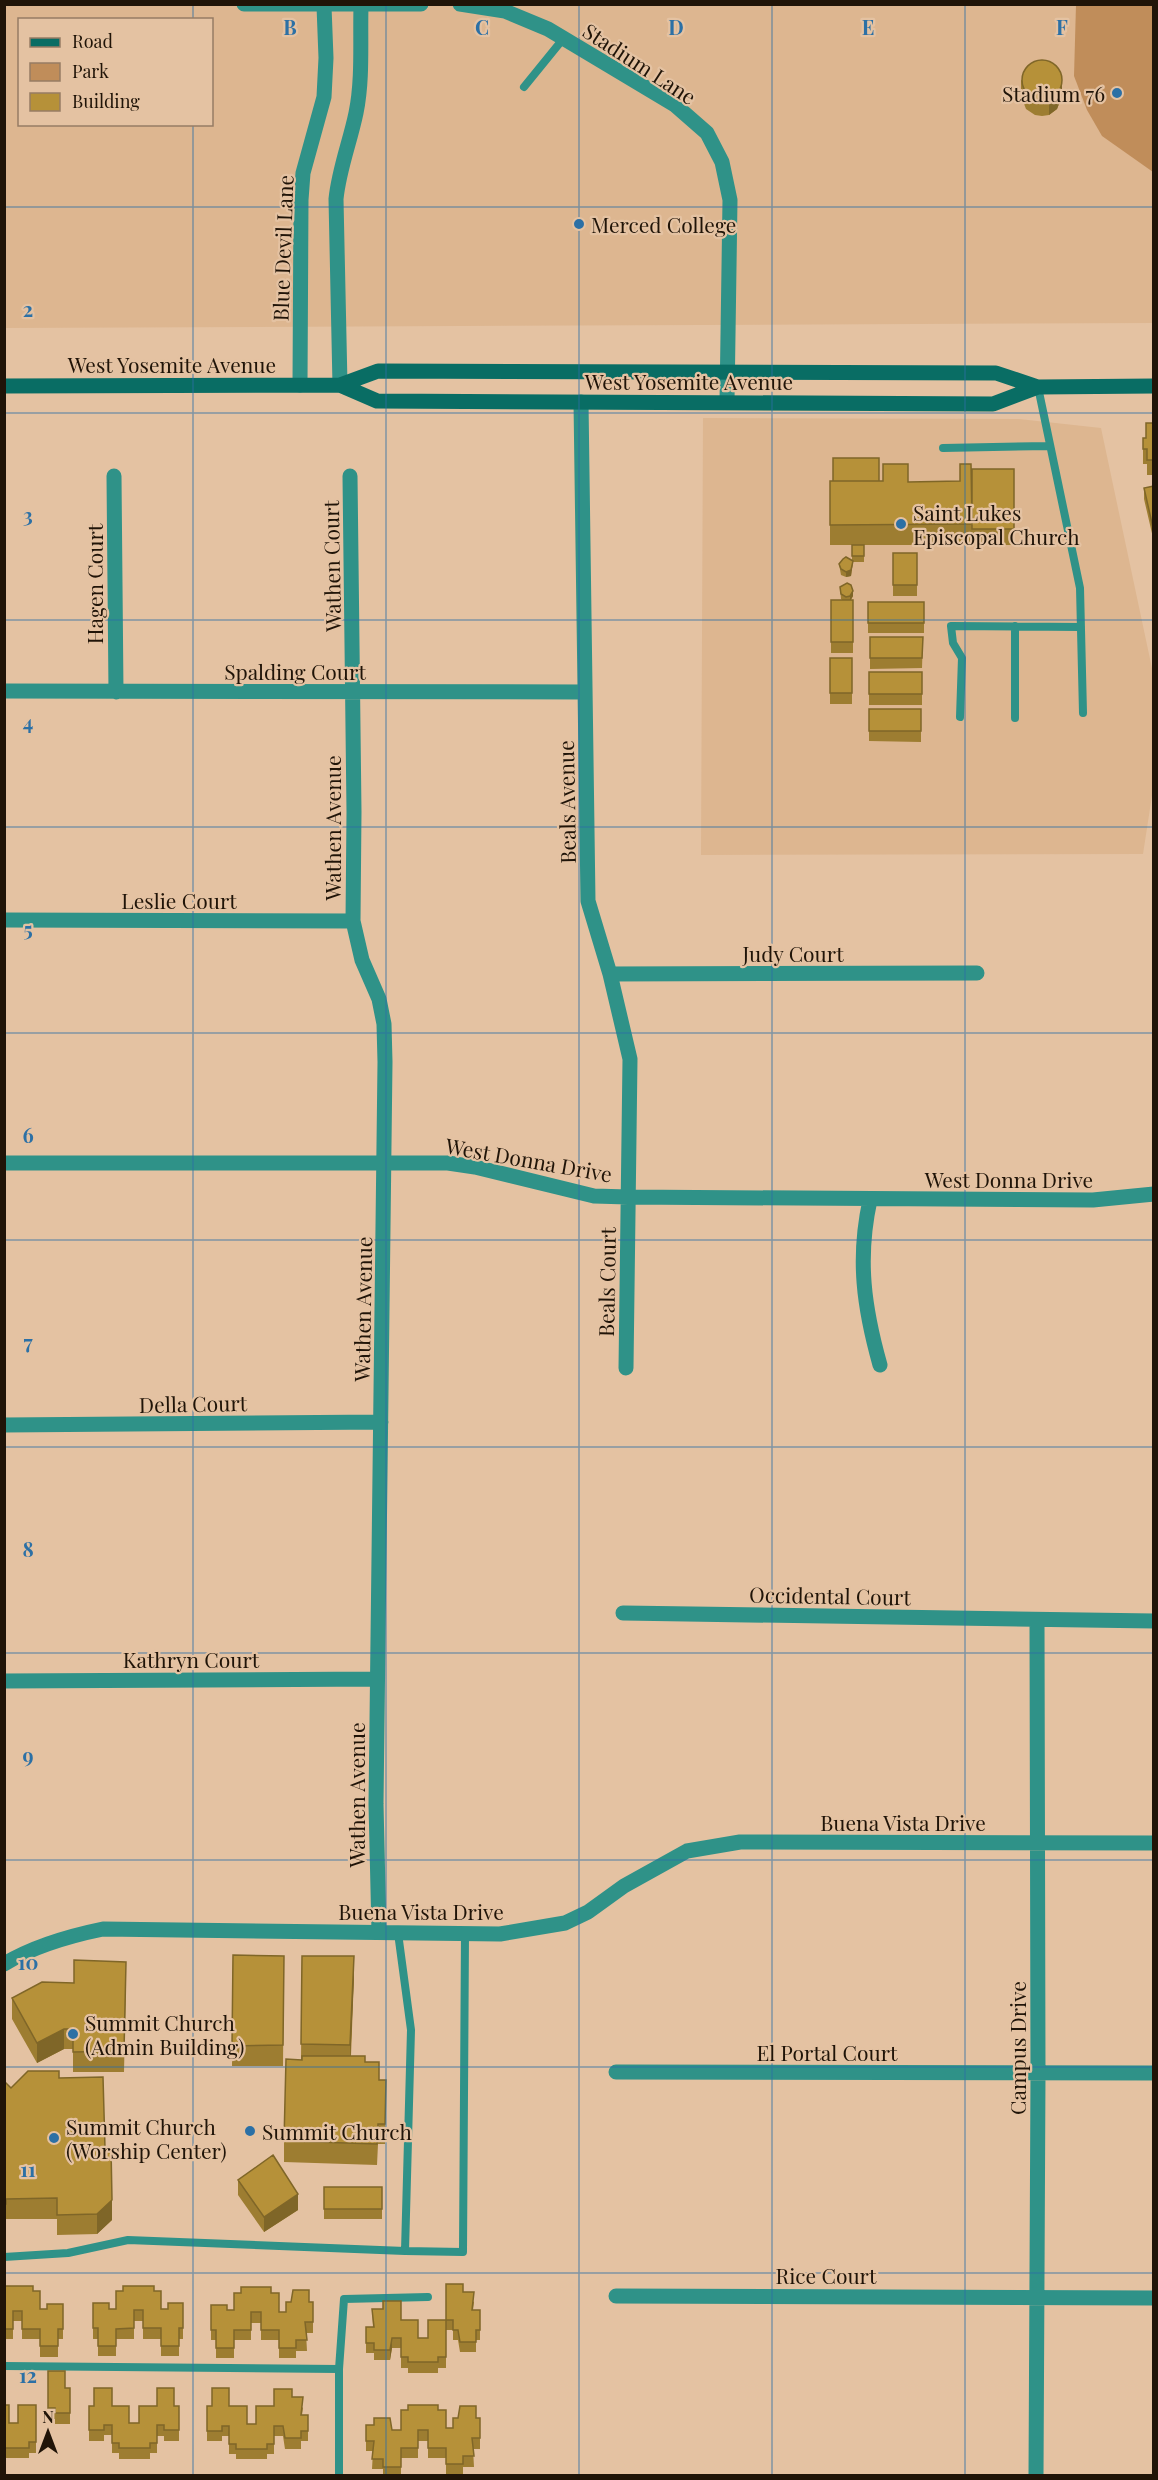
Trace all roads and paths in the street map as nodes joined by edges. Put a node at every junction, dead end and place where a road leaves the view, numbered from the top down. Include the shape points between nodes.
1 (244, 4) edge
2 (421, 4) edge
3 (460, 4) edge
4 (263, 5) edge
5 (324, 6) edge
6 (361, 6) junction
7 (564, 39) junction
8 (524, 87) dead end
9 (728, 371) junction
10 (300, 385) junction
11 (340, 385) junction
12 (4, 386) edge
13 (1154, 386) edge
14 (1038, 387) junction
15 (580, 402) junction
16 (727, 402) junction
17 (1049, 446) junction
18 (943, 448) dead end
19 (114, 476) dead end
20 (350, 476) dead end
21 (1015, 626) junction
22 (1081, 627) junction
23 (4, 691) edge
24 (116, 692) junction
25 (354, 692) junction
26 (585, 692) junction
27 (1083, 713) dead end
28 (960, 717) dead end
29 (1015, 718) dead end
30 (4, 920) edge
31 (352, 921) junction
32 (977, 973) dead end
33 (610, 974) junction
34 (4, 1163) edge
35 (385, 1163) junction
36 (1154, 1194) edge
37 (628, 1197) junction
38 (870, 1200) junction
39 (880, 1365) dead end
40 (626, 1368) dead end
41 (381, 1422) junction
42 (4, 1425) edge
43 (623, 1613) dead end
44 (1036, 1621) junction
45 (1154, 1621) edge
46 (377, 1679) junction
47 (4, 1681) edge
48 (1038, 1843) junction
49 (1154, 1843) edge
50 (379, 1932) junction
51 (398, 1933) junction
52 (465, 1934) junction
53 (4, 1964) edge
54 (616, 2072) dead end
55 (1154, 2073) edge
56 (1038, 2074) junction
57 (405, 2251) junction
58 (4, 2257) edge
59 (616, 2296) dead end
60 (1036, 2296) junction
61 (428, 2297) dead end
62 (1154, 2298) edge
63 (4, 2366) edge
64 (339, 2369) junction
65 (339, 2475) edge
66 (1036, 2475) edge

1 - 4 street
2 - 6 street
3 - 7 street, Stadium Lane via 505,11
4 - 5 street
5 - 6 street
5 - 10 street, Blue Devil Lane via 324,97 303,173 301,200
6 - 11 street via 358,101 336,199
7 - 8 lane
7 - 9 street, Stadium Lane via 675,105 706,133 722,162 730,200
9 - 11 main road, West Yosemite Avenue via 378,370
9 - 14 main road, West Yosemite Avenue via 996,372
9 - 16 street, Stadium Lane
10 - 11 main road, West Yosemite Avenue
10 - 12 main road, West Yosemite Avenue
11 - 15 main road, West Yosemite Avenue via 377,401
13 - 14 main road, West Yosemite Avenue
14 - 16 main road, West Yosemite Avenue via 993,404
14 - 17 lane
15 - 16 main road, West Yosemite Avenue
15 - 26 street, Beals Avenue
17 - 18 lane
17 - 22 lane via 1080,588
19 - 24 street, Hagen Court
20 - 25 street, Wathen Court
21 - 22 lane
21 - 28 lane via 951,626 953,643 962,658
21 - 29 lane
22 - 27 lane
23 - 24 street, Spalding Court
24 - 25 street, Spalding Court
25 - 26 street, Spalding Court
25 - 31 street, Wathen Avenue
26 - 33 street, Beals Avenue via 588,900
30 - 31 street, Leslie Court
31 - 35 street, Wathen Avenue via 384,1024
32 - 33 street, Judy Court
33 - 37 street, Beals Avenue via 630,1059
34 - 35 street, West Donna Drive
35 - 37 street, West Donna Drive via 448,1163 594,1196
35 - 41 street, Wathen Avenue
36 - 38 street, West Donna Drive via 1093,1200
37 - 38 street, West Donna Drive
37 - 40 street, Beals Court
38 - 39 street via 862,1276
41 - 42 street, Della Court
41 - 46 street, Wathen Avenue
43 - 44 street, Occidental Court via 1012,1617
44 - 45 street, Occidental Court
44 - 48 street, Campus Drive
46 - 47 street, Kathryn Court
46 - 50 street, Wathen Avenue
48 - 49 street, Buena Vista Drive
48 - 52 street, Buena Vista Drive via 740,1842 687,1851 565,1923 500,1934
48 - 56 street, Campus Drive
50 - 51 street, Buena Vista Drive
50 - 53 street, Buena Vista Drive via 103,1929 41,1946
51 - 52 street, Buena Vista Drive
51 - 57 lane via 411,2030
52 - 57 lane via 463,2252
54 - 56 street, El Portal Court
55 - 56 street, El Portal Court
56 - 60 street, Campus Drive
57 - 58 lane via 128,2240 68,2253
59 - 60 street, Rice Court
60 - 62 street, Rice Court
60 - 66 street, Campus Drive
61 - 64 lane via 344,2299
63 - 64 lane
64 - 65 lane

